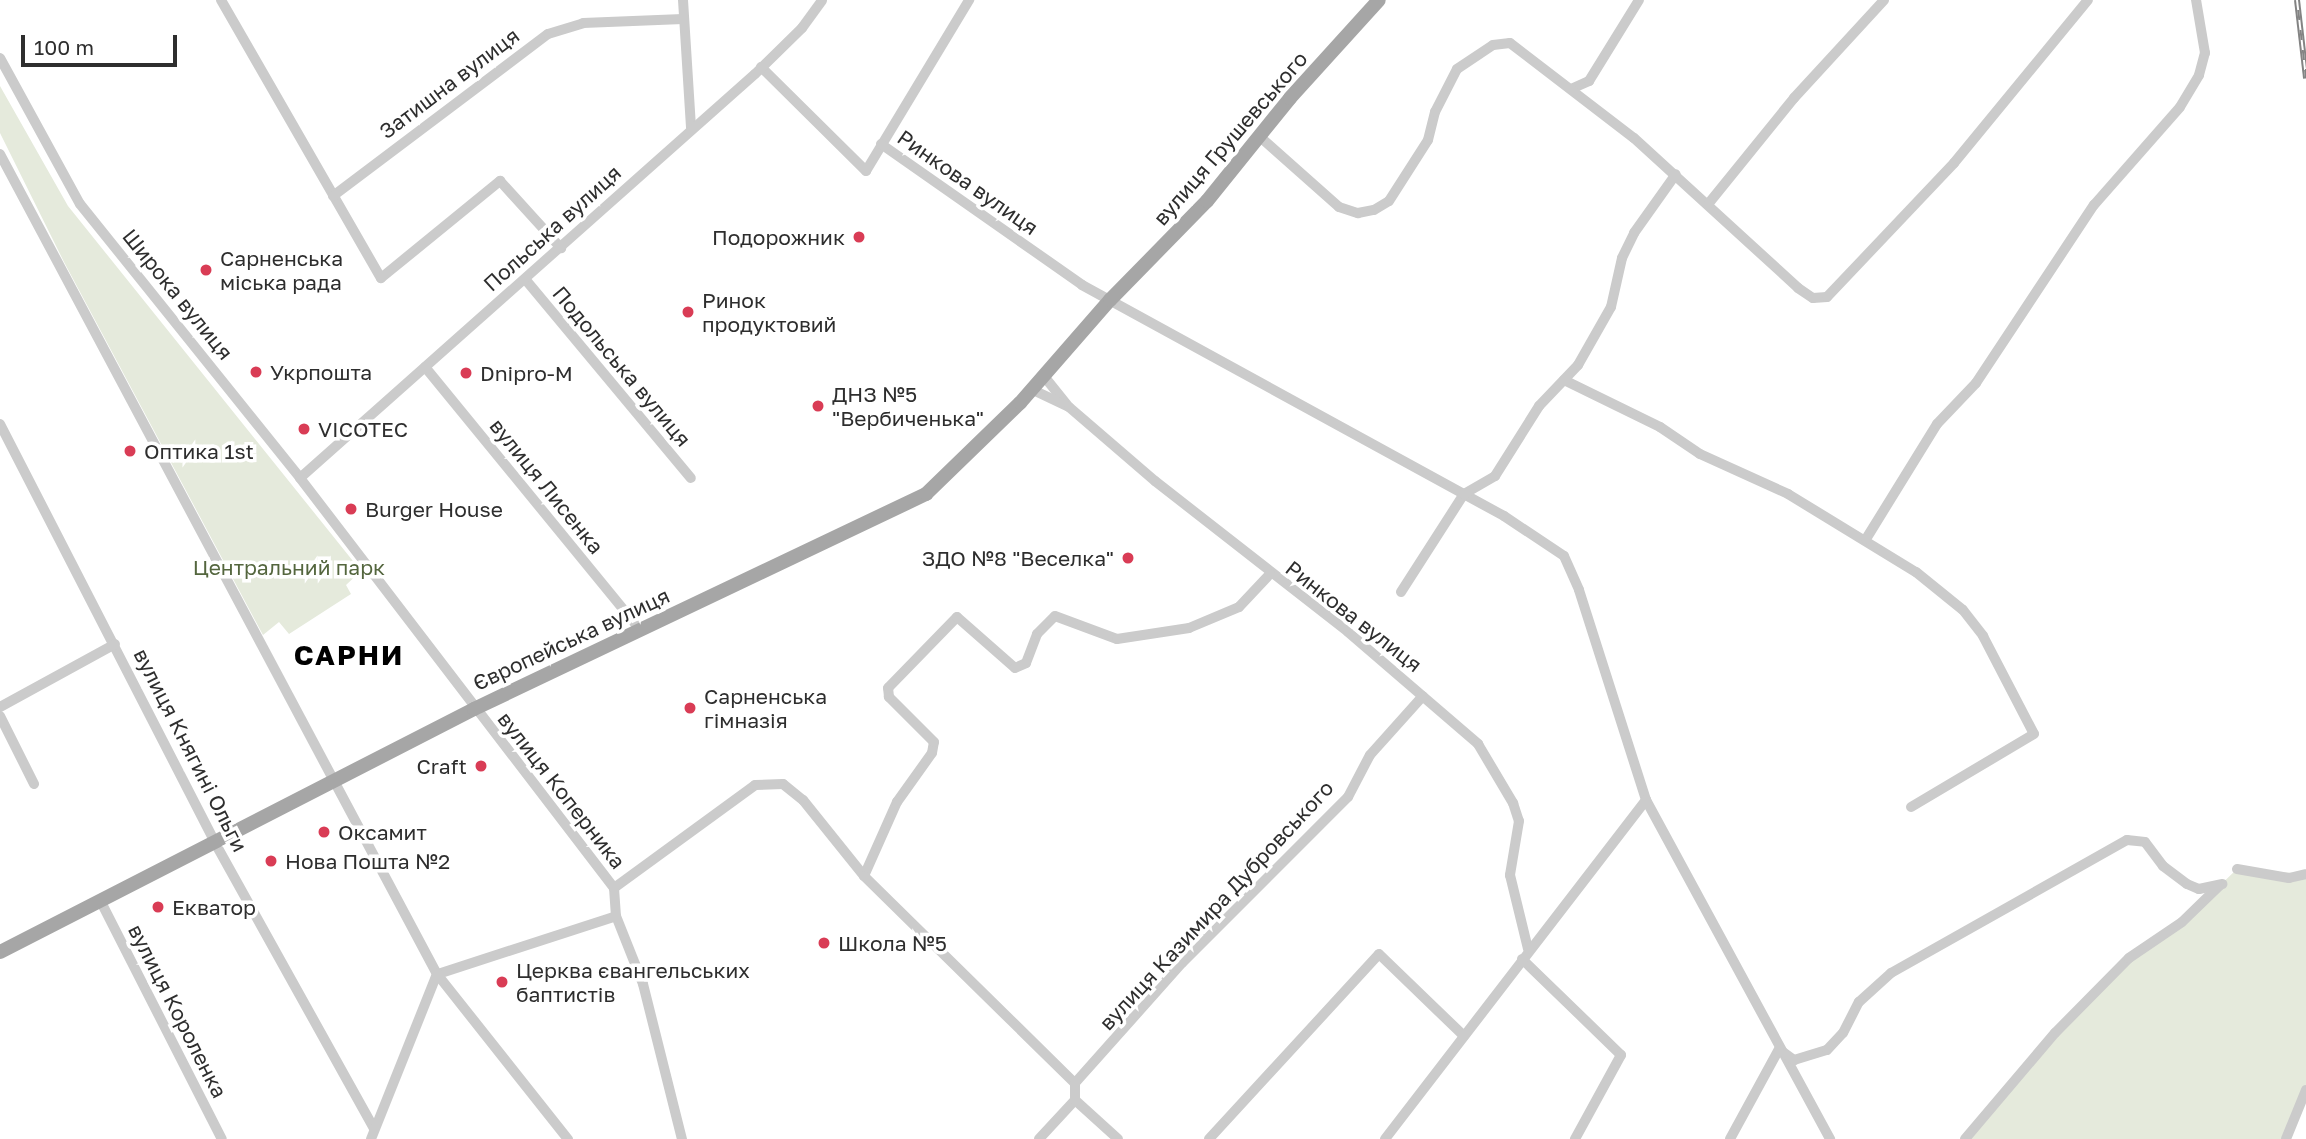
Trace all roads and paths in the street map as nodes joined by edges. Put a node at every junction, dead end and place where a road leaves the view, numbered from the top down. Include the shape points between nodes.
1 (221, 0) edge
2 (683, 0) edge
3 (822, 0) edge
4 (969, 0) edge
5 (1379, 0) edge
6 (1639, 0) edge
7 (1884, 0) edge
8 (2088, 0) edge
9 (2196, 0) edge
10 (683, 19) junction
11 (0, 58) edge
12 (761, 68) junction
13 (1571, 89) junction
14 (691, 128) junction
15 (1259, 136) junction
16 (881, 144) junction
17 (0, 156) edge
18 (1676, 174) junction
19 (332, 196) junction
20 (1709, 203) junction
21 (561, 248) junction
22 (525, 279) junction
23 (1110, 300) junction
24 (425, 367) junction
25 (1043, 375) junction
26 (1564, 380) junction
27 (1031, 389) junction
28 (1069, 407) junction
29 (0, 424) edge
30 (4, 442) edge
31 (300, 478) junction
32 (691, 478) dead end
33 (1464, 494) junction
34 (1866, 539) junction
35 (1270, 574) junction
36 (1401, 593) dead end
37 (640, 630) junction
38 (115, 643) junction
39 (1423, 696) junction
40 (0, 707) edge
41 (474, 709) junction
42 (0, 716) edge
43 (336, 780) junction
44 (34, 783) dead end
45 (1646, 800) junction
46 (1911, 807) dead end
47 (214, 841) junction
48 (2237, 869) dead end
49 (2306, 874) edge
50 (864, 876) junction
51 (614, 888) junction
52 (100, 900) junction
53 (616, 916) junction
54 (0, 952) edge
55 (1525, 954) junction
56 (438, 974) junction
57 (1464, 1036) junction
58 (1779, 1049) junction
59 (1075, 1083) junction
60 (2306, 1090) edge
61 (1075, 1100) junction
62 (373, 1134) edge
63 (222, 1139) edge
64 (568, 1139) edge
65 (682, 1139) edge
66 (1039, 1139) edge
67 (1118, 1139) edge
68 (1209, 1139) edge
69 (1385, 1139) edge
70 (1575, 1139) edge
71 (1730, 1139) edge
72 (1830, 1139) edge
73 (1965, 1139) edge
74 (2286, 1139) edge

1 - 19 street
2 - 10 street
3 - 12 street, Польська вулиця via 802,28
4 - 16 street
5 - 15 main road, вулиця Грушевського
6 - 13 street via 1589,81
7 - 20 street via 1794,98
8 - 20 street via 1954,163 1826,297 1813,298 1798,288
9 - 34 street via 2205,53 2199,75 2180,107 2094,205 1976,383 1937,424
10 - 14 street
10 - 19 street, Затишна вулиця via 583,23 548,34
11 - 31 street, Широка вулиця via 80,204
12 - 14 street, Польська вулиця
12 - 16 street, Ринкова вулиця via 866,170
13 - 15 street via 1510,43 1479,53 1457,69 1434,112 1428,140 1389,201 1358,213 1339,207
13 - 18 street
14 - 21 street, Польська вулиця
15 - 23 main road, вулиця Грушевського via 1207,201
16 - 23 street, Ринкова вулиця
17 - 43 street
18 - 20 street
18 - 26 street via 1634,233 1622,258 1611,307 1578,365
19 - 21 street via 382,278 500,181
21 - 22 street, Польська вулиця
22 - 24 street, Польська вулиця
22 - 32 street, Подольська вулиця
23 - 25 main road, Європейська вулиця
23 - 33 street, Ринкова вулиця
24 - 31 street, Польська вулиця
24 - 37 street, вулиця Лисенка
25 - 27 main road, Європейська вулиця
25 - 28 street
26 - 33 street via 1539,406 1495,476
26 - 34 street
27 - 28 street, Ринкова вулиця
27 - 37 main road, Європейська вулиця via 926,494
28 - 35 street, Ринкова вулиця
29 - 30 street, вулиця Княгині Ольги
30 - 38 street, вулиця Княгині Ольги
31 - 41 street, Широка вулиця
33 - 36 street
33 - 45 street, Ринкова вулиця via 1564,556
34 - 46 street via 1941,588 1964,610 1992,652 2034,734
35 - 39 street, Ринкова вулиця
35 - 50 street via 1239,607 1189,628 1117,639 1055,616 1037,634 1026,663 1015,668 957,617 888,688 889,697 934,742 932,753 897,802
37 - 41 main road, Європейська вулиця
38 - 40 street
38 - 47 street, вулиця Княгині Ольги
39 - 55 street, Ринкова вулиця via 1478,744 1513,803 1519,821 1510,875
39 - 59 street, вулиця Казимира Дубровського via 1370,754 1348,797 1182,963
41 - 43 main road, Європейська вулиця
41 - 51 street, вулиця Коперника
42 - 44 street
43 - 47 main road, Європейська вулиця
43 - 56 street
45 - 55 street
45 - 58 street, Ринкова вулиця
47 - 52 main road, Європейська вулиця
47 - 62 street, вулиця Княгині Ольги
48 - 49 street via 2289,878
50 - 51 street via 803,800 783,784 768,781 755,785
50 - 59 street
51 - 53 street, вулиця Коперника
52 - 54 main road, Європейська вулиця
52 - 63 street, вулиця Короленка
53 - 56 street
53 - 65 street, вулиця Коперника via 643,984
55 - 57 street
55 - 70 street via 1621,1055
56 - 62 street
56 - 64 street
57 - 68 street via 1379,954
57 - 69 street
58 - 71 street
58 - 72 street, Ринкова вулиця
58 - 73 street via 1794,1060 1827,1050 1843,1033 1859,1002 1891,973 2127,840 2145,842 2163,866 2187,884 2199,889 2222,884 2182,922 2129,957 2054,1033
59 - 61 street
60 - 74 street
61 - 66 street
61 - 67 street

